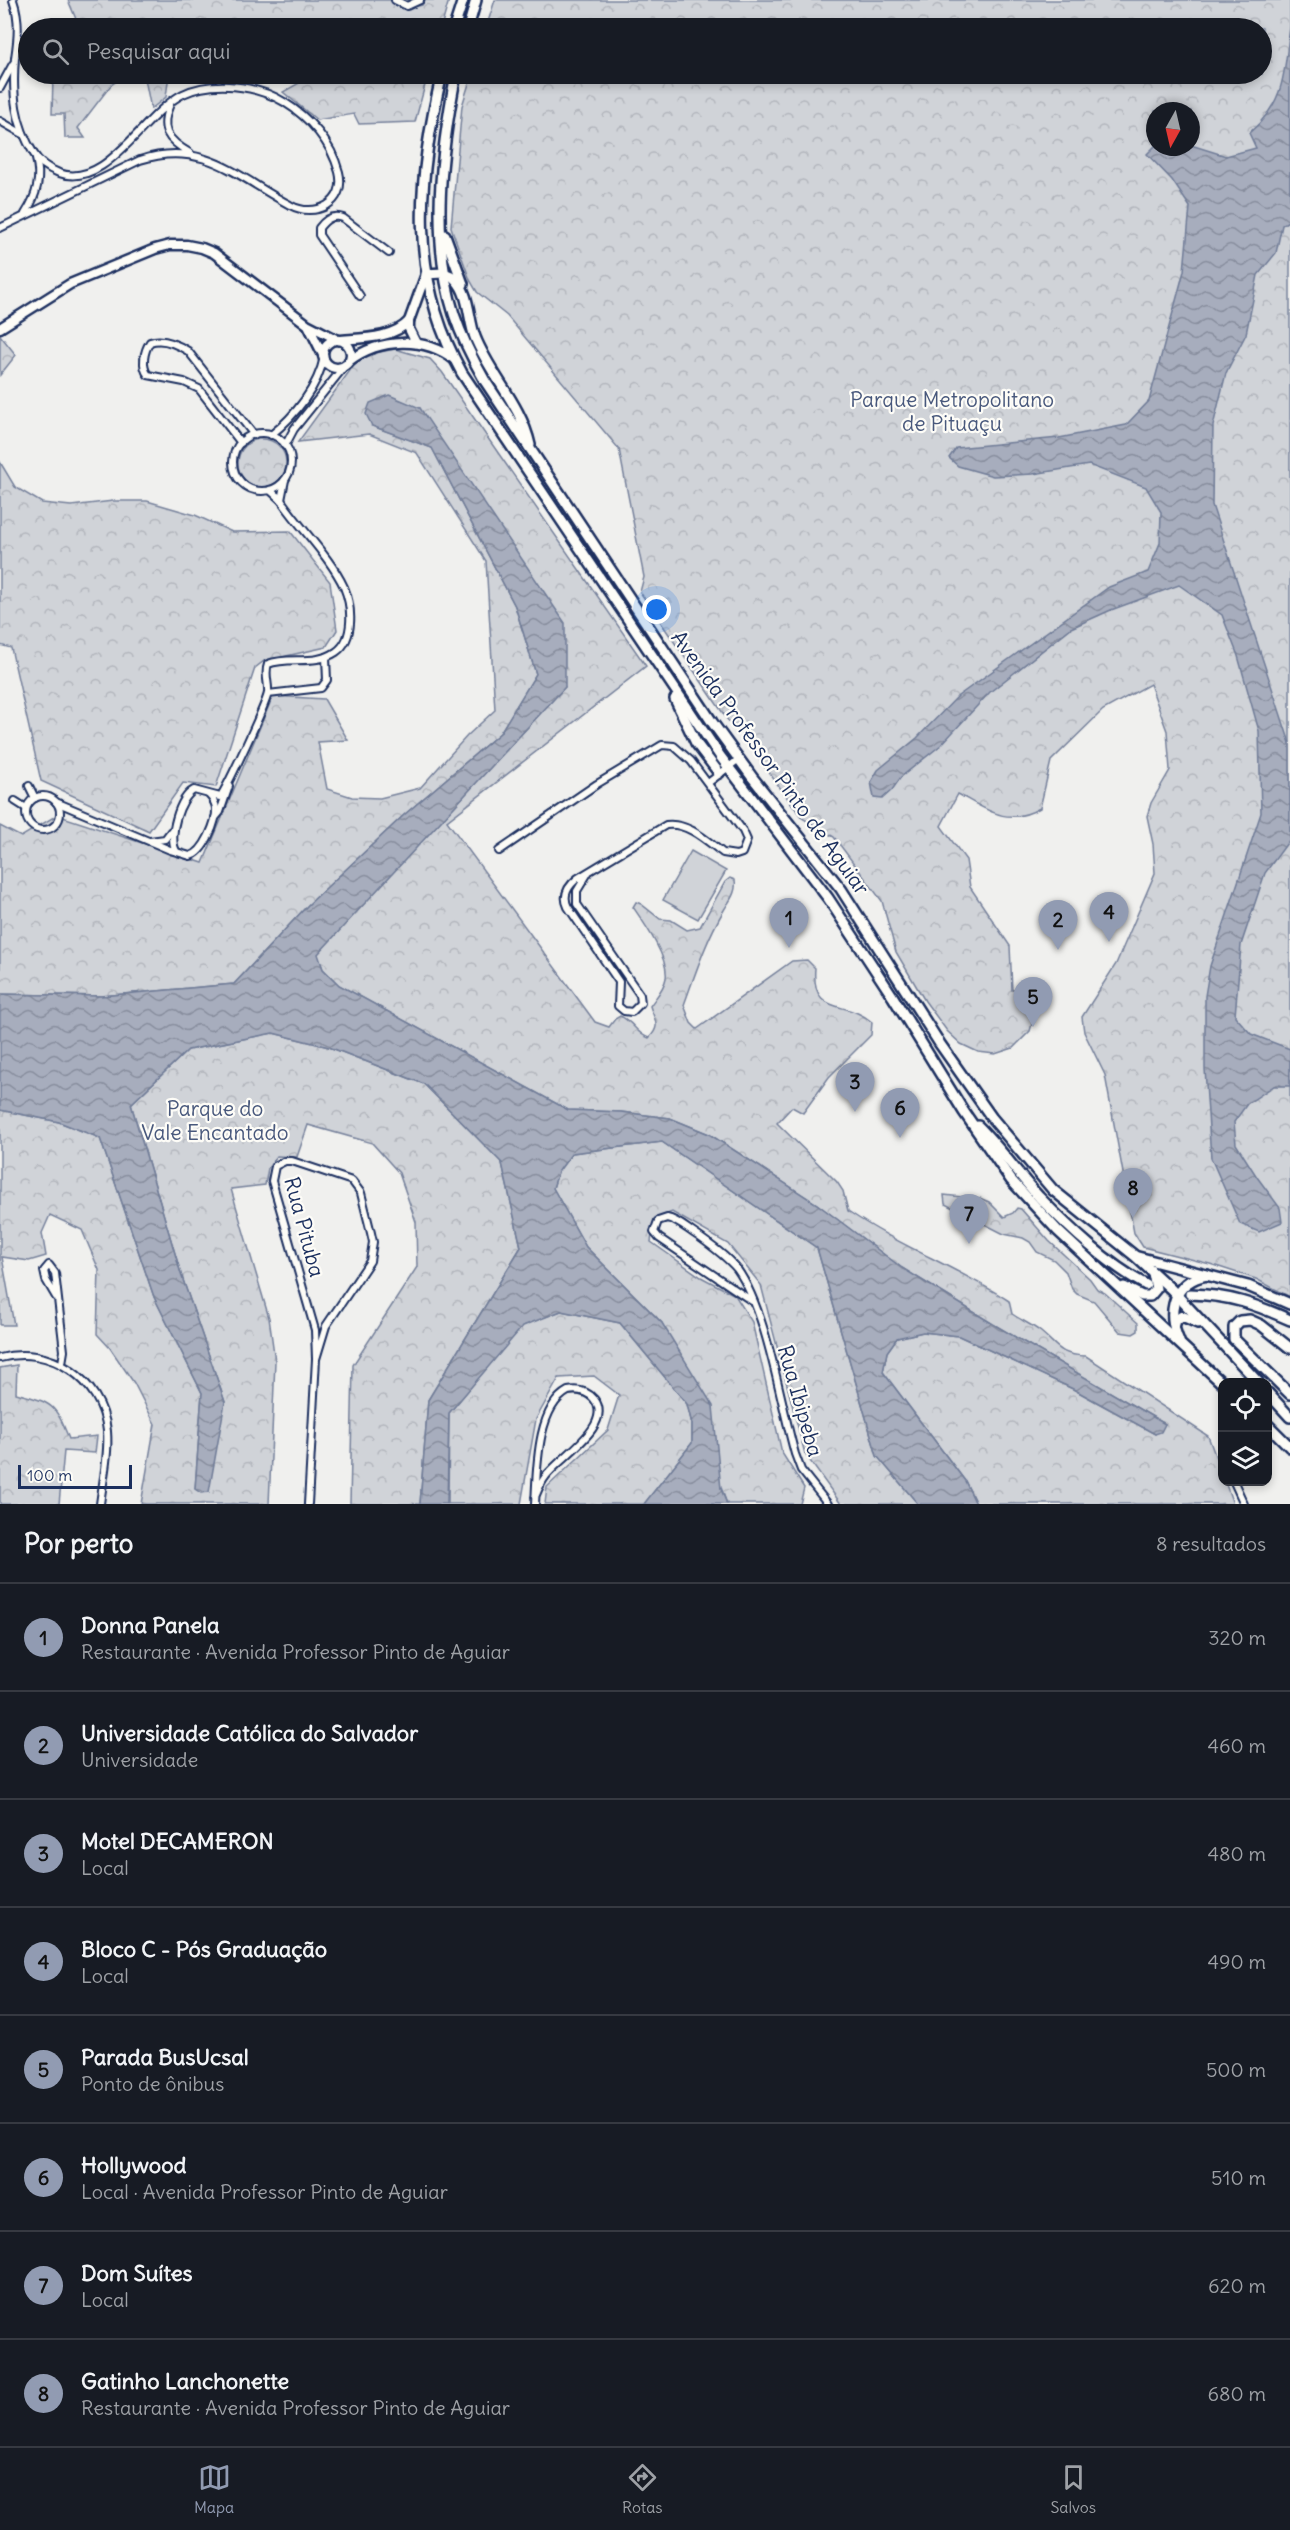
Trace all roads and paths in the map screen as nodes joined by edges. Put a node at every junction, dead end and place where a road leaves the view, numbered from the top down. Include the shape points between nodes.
1 (14, 0) edge
2 (395, 0) edge
3 (420, 0) edge
4 (463, 0) edge
5 (476, 0) edge
6 (457, 18) edge
7 (471, 18) edge
8 (15, 58) junction
9 (440, 84) edge
10 (454, 84) edge
11 (0, 88) edge
12 (171, 102) junction
13 (0, 121) edge
14 (22, 133) junction
15 (193, 154) junction
16 (35, 157) junction
17 (321, 209) junction
18 (25, 215) junction
19 (327, 219) junction
20 (441, 226) junction
21 (0, 228) edge
22 (389, 253) dead end
23 (426, 274) junction
24 (446, 274) junction
25 (465, 295) junction
26 (360, 296) dead end
27 (409, 321) junction
28 (307, 324) junction
29 (0, 328) edge
30 (338, 340) junction
31 (416, 343) junction
32 (323, 356) junction
33 (455, 360) junction
34 (348, 362) junction
35 (254, 435) junction
36 (271, 435) junction
37 (241, 443) junction
38 (285, 446) junction
39 (531, 450) junction
40 (286, 478) junction
41 (270, 490) junction
42 (281, 500) junction
43 (326, 657) junction
44 (660, 670) junction
45 (268, 694) junction
46 (739, 759) junction
47 (711, 762) junction
48 (723, 770) junction
49 (699, 771) junction
50 (229, 783) junction
51 (708, 783) junction
52 (29, 786) dead end
53 (209, 795) junction
54 (35, 798) junction
55 (15, 801) dead end
56 (56, 801) junction
57 (26, 808) junction
58 (214, 819) junction
59 (174, 828) junction
60 (150, 841) junction
61 (176, 851) junction
62 (499, 852) dead end
63 (588, 873) junction
64 (964, 1112) junction
65 (1135, 1256) junction
66 (1152, 1272) junction
67 (1209, 1275) junction
68 (1112, 1280) junction
69 (1146, 1285) tunnel mouth
70 (1190, 1294) tunnel mouth
71 (1176, 1295) junction
72 (57, 1297) dead end
73 (752, 1301) junction
74 (1290, 1304) edge
75 (313, 1320) junction
76 (1290, 1320) edge
77 (329, 1321) junction
78 (1175, 1324) junction
79 (1203, 1325) junction
80 (1181, 1344) junction
81 (1290, 1348) edge
82 (0, 1358) edge
83 (316, 1359) junction
84 (62, 1363) junction
85 (1253, 1378) edge
86 (1218, 1379) edge
87 (1290, 1394) edge
88 (1272, 1397) edge
89 (1290, 1416) edge
90 (1272, 1429) edge
91 (1279, 1436) junction
92 (1290, 1447) edge
93 (1290, 1454) edge
94 (1236, 1486) edge
95 (535, 1501) edge
96 (100, 1504) edge
97 (308, 1504) edge
98 (828, 1504) edge
99 (1244, 1504) edge

1 - 8 street via 18,25
2 - 3 street via 407,6
4 - 6 main road
5 - 7 main road
8 - 11 street
8 - 14 street via 13,93
9 - 23 main road, Avenida Professor Pinto de Aguiar via 423,183
10 - 20 main road, Avenida Professor Pinto de Aguiar via 442,164
12 - 15 street via 165,119 167,134 172,142
12 - 16 street via 105,164 84,175 62,174
12 - 17 street via 197,89 231,86 268,95 297,110 319,132 339,170 336,196
13 - 14 street
14 - 16 street
15 - 17 street via 222,164 295,208
15 - 18 street via 164,153 140,160
16 - 18 street via 39,168 37,191
17 - 19 street
18 - 21 street
19 - 22 street via 343,218
19 - 26 street via 319,228 319,236
20 - 24 main road, Avenida Professor Pinto de Aguiar
20 - 25 main road
23 - 24 main road
23 - 27 main road
23 - 33 main road, Avenida Professor Pinto de Aguiar via 439,324
24 - 25 main road via 456,279
24 - 39 main road, Avenida Professor Pinto de Aguiar via 454,315 466,346
25 - 39 main road via 475,336 523,420
27 - 30 main road via 392,333
27 - 31 main road
28 - 29 main road via 214,253 179,245 155,249 70,284
28 - 30 main road
28 - 32 main road
30 - 32 main road via 327,344
30 - 34 main road via 350,350
31 - 33 main road via 440,350
31 - 34 main road via 381,345
32 - 34 main road via 333,367
32 - 36 street via 314,386
33 - 44 main road, Avenida Professor Pinto de Aguiar
34 - 38 street
35 - 36 street
35 - 37 street
35 - 37 street via 188,351 160,340 150,342 143,367 148,375 199,389
36 - 38 street
37 - 41 street via 233,461 237,477 248,488
38 - 40 street via 291,462
39 - 46 main road, Avenida Professor Pinto de Aguiar
40 - 41 street
40 - 42 street
41 - 42 street
42 - 43 street via 339,578 347,596 348,632 341,647
43 - 45 street via 327,680 321,688
43 - 45 street via 268,664
44 - 47 main road via 696,743
44 - 48 main road, Avenida Professor Pinto de Aguiar
45 - 50 street
46 - 48 street
46 - 65 main road, Avenida Professor Pinto de Aguiar via 841,889 992,1118 1053,1190
47 - 48 main road
47 - 49 street
48 - 51 street
48 - 64 main road, Avenida Professor Pinto de Aguiar via 801,860 832,903
49 - 51 street
49 - 62 street via 674,746 655,747
50 - 53 street via 220,797
50 - 58 street via 229,792
51 - 63 street via 746,835 742,852 723,853 686,827 666,825
52 - 54 street
53 - 58 street via 216,806
53 - 59 street via 199,790 190,792
54 - 56 street via 44,796
54 - 57 street
55 - 57 street
56 - 57 street via 59,818 47,830 30,825
56 - 60 street
58 - 61 street via 198,854 190,856
59 - 60 street via 165,839
59 - 61 street via 171,842
60 - 61 street
63 - 63 street via 569,886 565,901 619,982 618,1006 632,1012 639,1007 640,995 578,904 577,891
64 - 68 main road, Avenida Professor Pinto de Aguiar via 1026,1197
64 - 69 main road via 1061,1218 1118,1269
65 - 66 main road, Avenida Professor Pinto de Aguiar
65 - 67 main road
66 - 68 main road via 1156,1289 1150,1296 1137,1294
66 - 71 main road, Avenida Professor Pinto de Aguiar
67 - 71 main road via 1189,1281
67 - 74 main road
68 - 80 main road, Avenida Professor Pinto de Aguiar
70 - 76 main road via 1236,1298
71 - 78 main road
71 - 79 main road, Avenida Professor Pinto de Aguiar
72 - 84 street
73 - 73 street, Rua Ibipeba via 727,1258 677,1222 666,1218 658,1221 654,1232 659,1238
73 - 98 street, Rua Ibipeba via 795,1454 801,1470
75 - 77 street
75 - 77 street, Rua Pituba via 272,1181 275,1166 285,1161 345,1177 361,1193 373,1242 370,1261
75 - 83 street, Rua Pituba
77 - 83 street, Rua Pituba
78 - 79 main road via 1182,1316
78 - 80 main road
79 - 85 main road, Avenida Professor Pinto de Aguiar
80 - 86 main road, Avenida Professor Pinto de Aguiar
81 - 87 main road via 1255,1322 1240,1321 1234,1327 1234,1339
82 - 84 street via 19,1355
83 - 97 street, Rua Pituba
84 - 96 street via 93,1393 105,1419 108,1446
88 - 89 main road
90 - 91 main road
91 - 92 main road
91 - 93 main road
94 - 99 street
95 - 95 street via 538,1454 554,1403 568,1391 584,1391 599,1409 597,1425 546,1475

